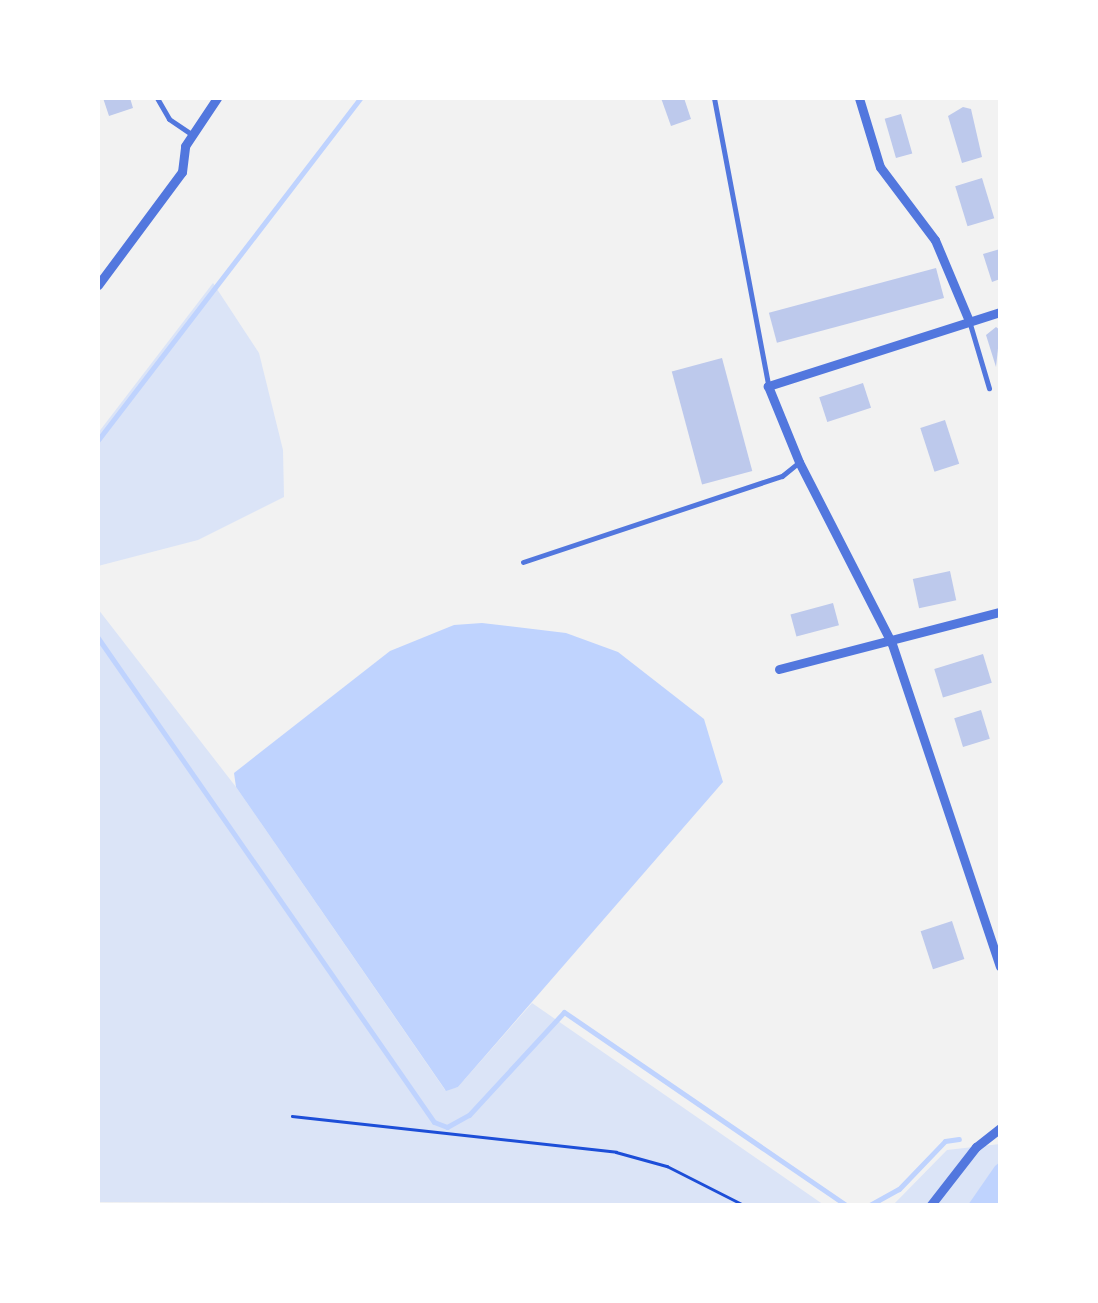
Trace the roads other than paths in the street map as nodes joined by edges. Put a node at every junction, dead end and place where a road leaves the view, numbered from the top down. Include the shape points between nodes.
1 (156, 98) edge
2 (217, 98) edge
3 (714, 98) edge
4 (858, 98) edge
5 (191, 134) junction
6 (100, 277) edge
7 (1000, 312) edge
8 (969, 321) junction
9 (768, 386) junction
10 (989, 388) dead end
11 (798, 462) junction
12 (523, 562) dead end
13 (1000, 612) edge
14 (892, 644) junction
15 (779, 669) dead end
16 (1000, 966) edge
17 (1000, 1128) edge
18 (930, 1206) edge

1 - 5 lane
2 - 5 street
3 - 9 lane
4 - 8 street via 880,167 935,240
5 - 6 street via 182,172
7 - 8 street
8 - 9 street
8 - 10 lane
9 - 11 street
11 - 12 lane via 782,476
11 - 14 street
13 - 14 street
14 - 15 street
14 - 16 street
17 - 18 street via 976,1147

